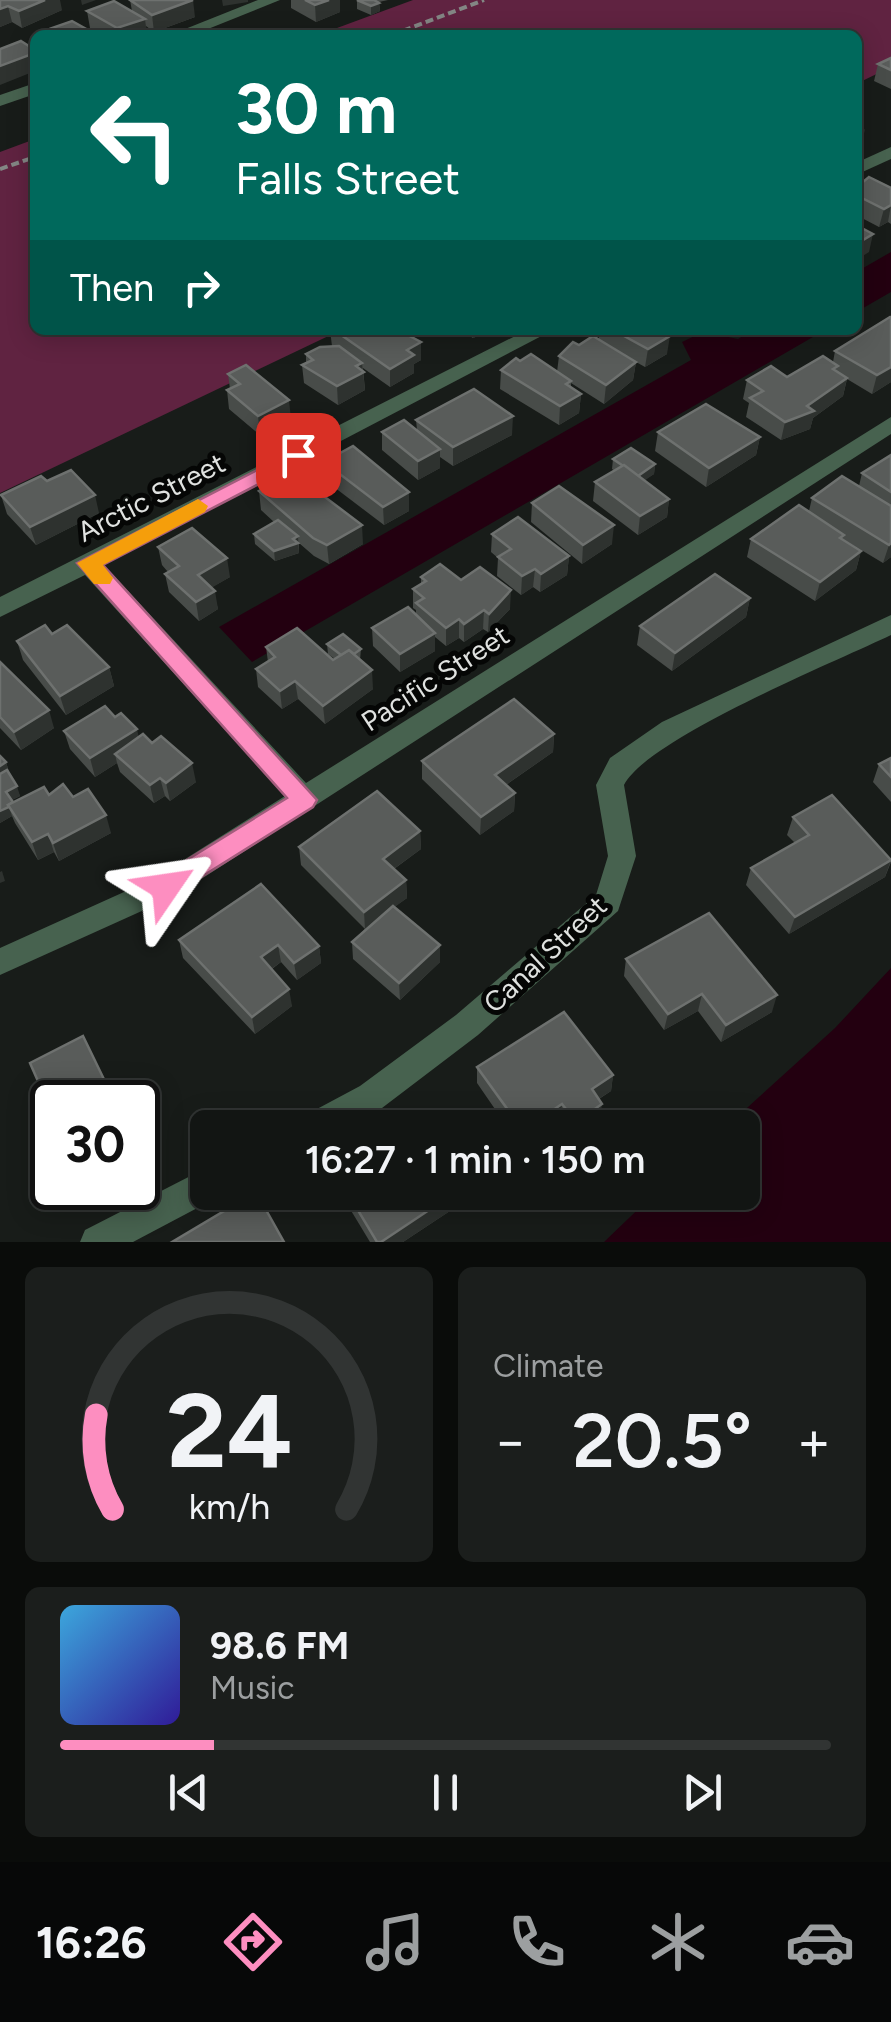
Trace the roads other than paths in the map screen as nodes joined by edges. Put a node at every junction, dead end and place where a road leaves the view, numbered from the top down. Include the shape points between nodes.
1 (272, 0) edge
2 (191, 30) edge
3 (30, 90) edge
4 (0, 101) edge
5 (891, 152) edge
6 (862, 167) edge
7 (533, 335) edge
8 (891, 424) edge
9 (88, 563) junction
10 (0, 608) edge
11 (891, 624) edge
12 (304, 800) junction
13 (0, 962) edge
14 (347, 1110) edge
15 (190, 1193) edge
16 (97, 1242) edge

1 - 2 street
3 - 4 street
5 - 6 street
7 - 9 street, Arctic Street
8 - 12 street, Pacific Street
9 - 10 street, Arctic Street
9 - 12 street
11 - 14 street, Canal Street via 636,751 610,785 622,856 608,902 468,1025
12 - 13 street, Pacific Street via 166,887
15 - 16 street

